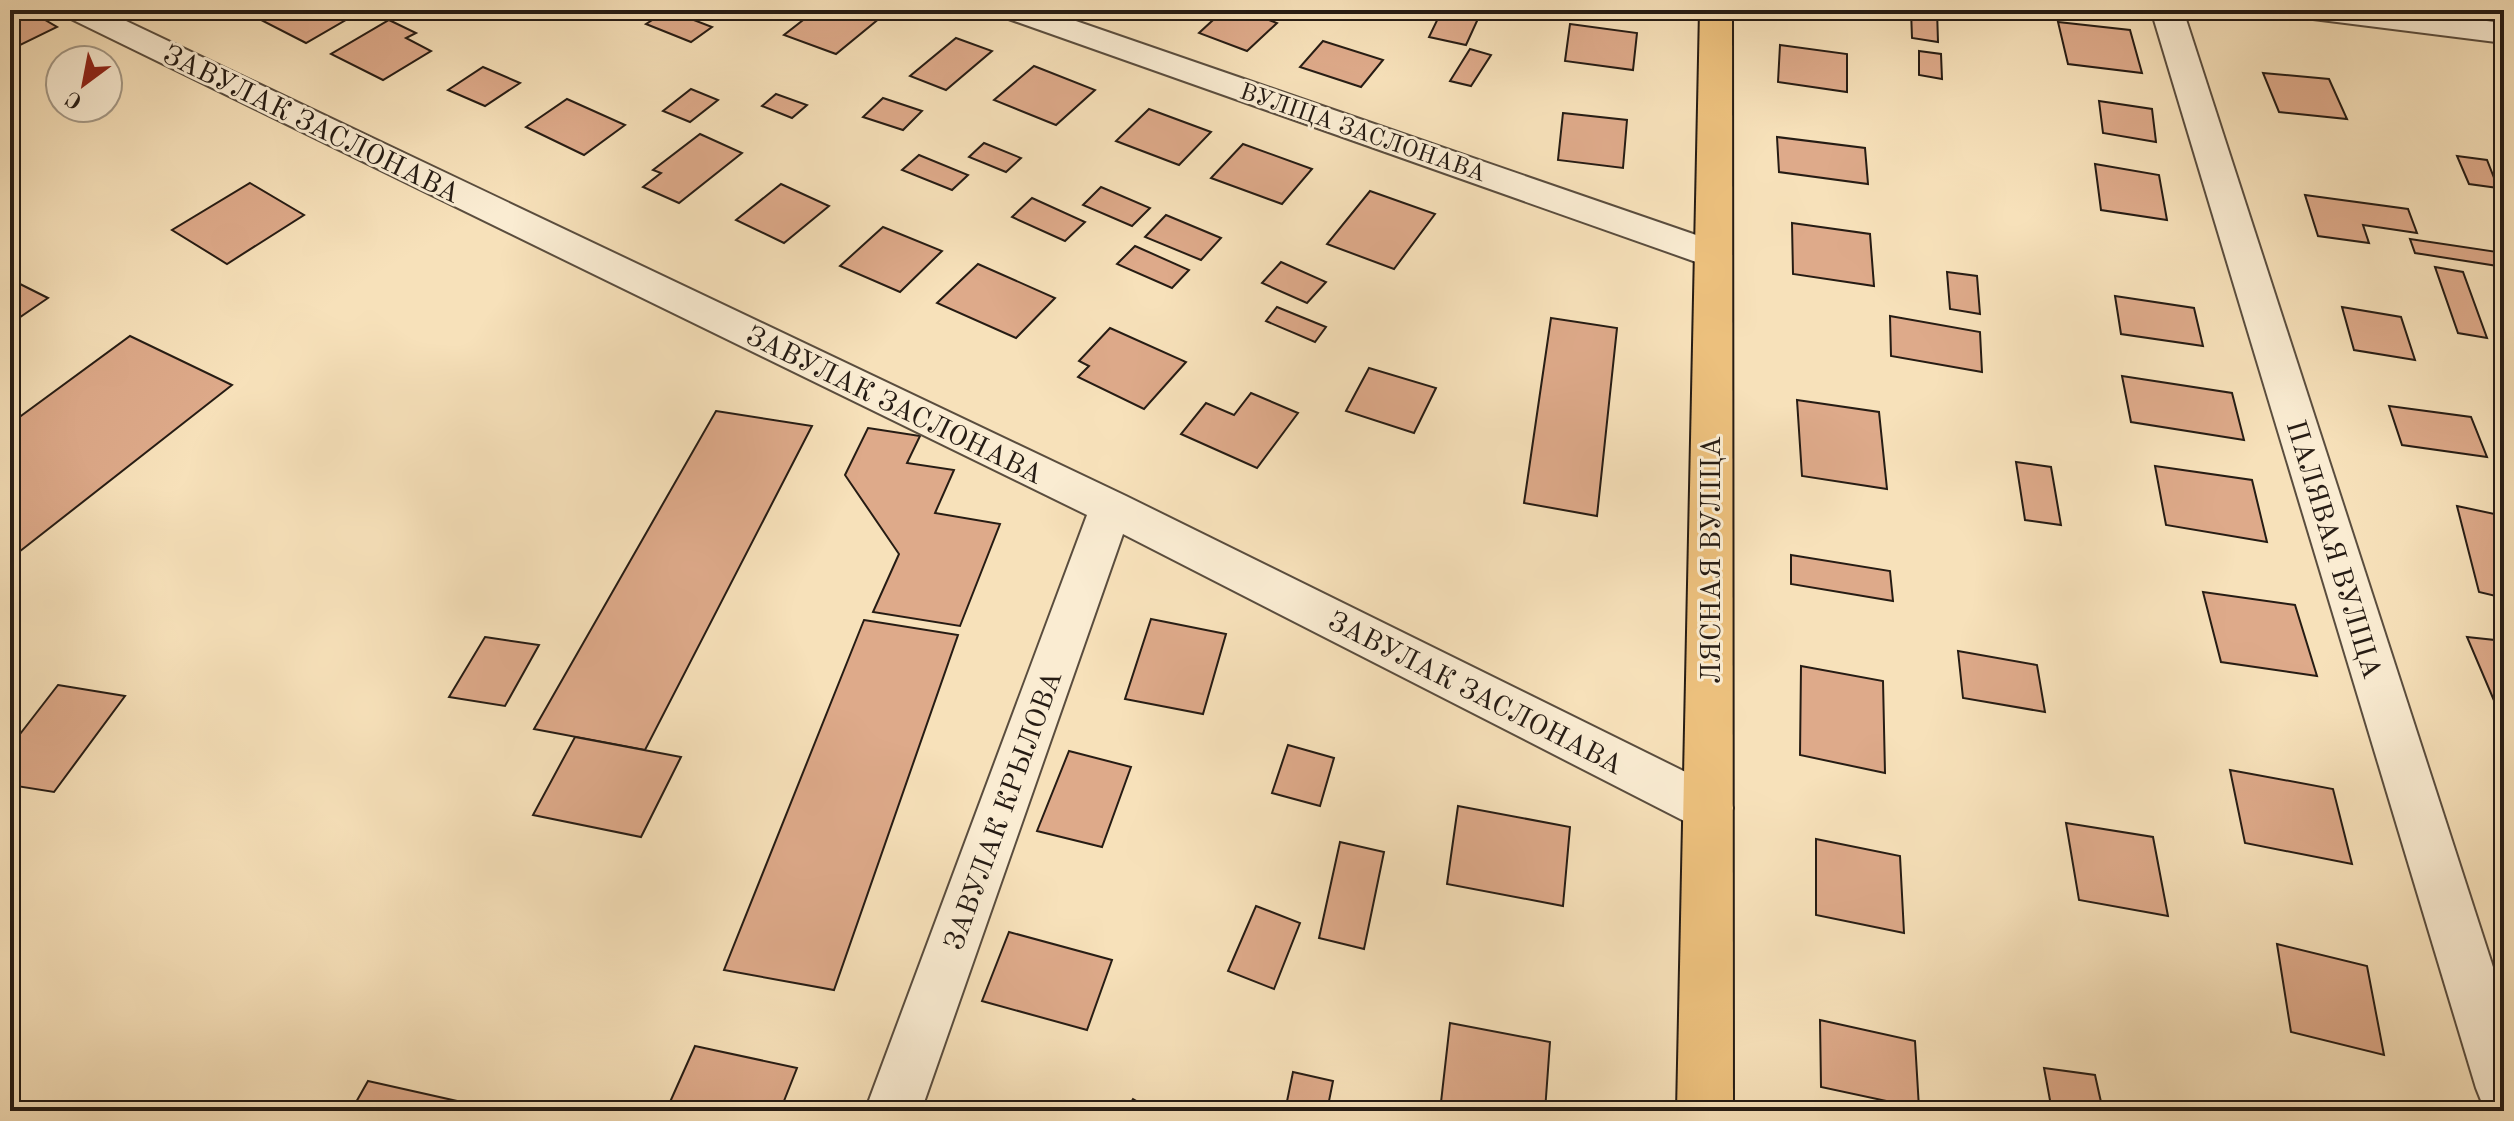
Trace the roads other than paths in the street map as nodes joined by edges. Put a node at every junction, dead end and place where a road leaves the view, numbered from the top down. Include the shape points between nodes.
1 (78, 10) edge
2 (1014, 10) edge
3 (1716, 10) edge
4 (2167, 10) edge
5 (2313, 10) edge
6 (2504, 33) edge
7 (1712, 254) junction
8 (1111, 508) junction
9 (1708, 808) junction
10 (2504, 1088) edge
11 (893, 1111) edge
12 (1705, 1111) edge

1 - 8 street, ЗАВУЛАК ЗАСЛОНАВА
2 - 7 street, ВУЛІЦА ЗАСЛОНАВА
3 - 7 main road, ЛЯСНАЯ ВУЛІЦА
4 - 10 street, ПАЛЯВАЯ ВУЛІЦА
5 - 6 street
7 - 9 main road, ЛЯСНАЯ ВУЛІЦА
8 - 9 street, ЗАВУЛАК ЗАСЛОНАВА
8 - 11 street, ЗАВУЛАК КРЫЛОВА
9 - 12 main road, ЛЯСНАЯ ВУЛІЦА

